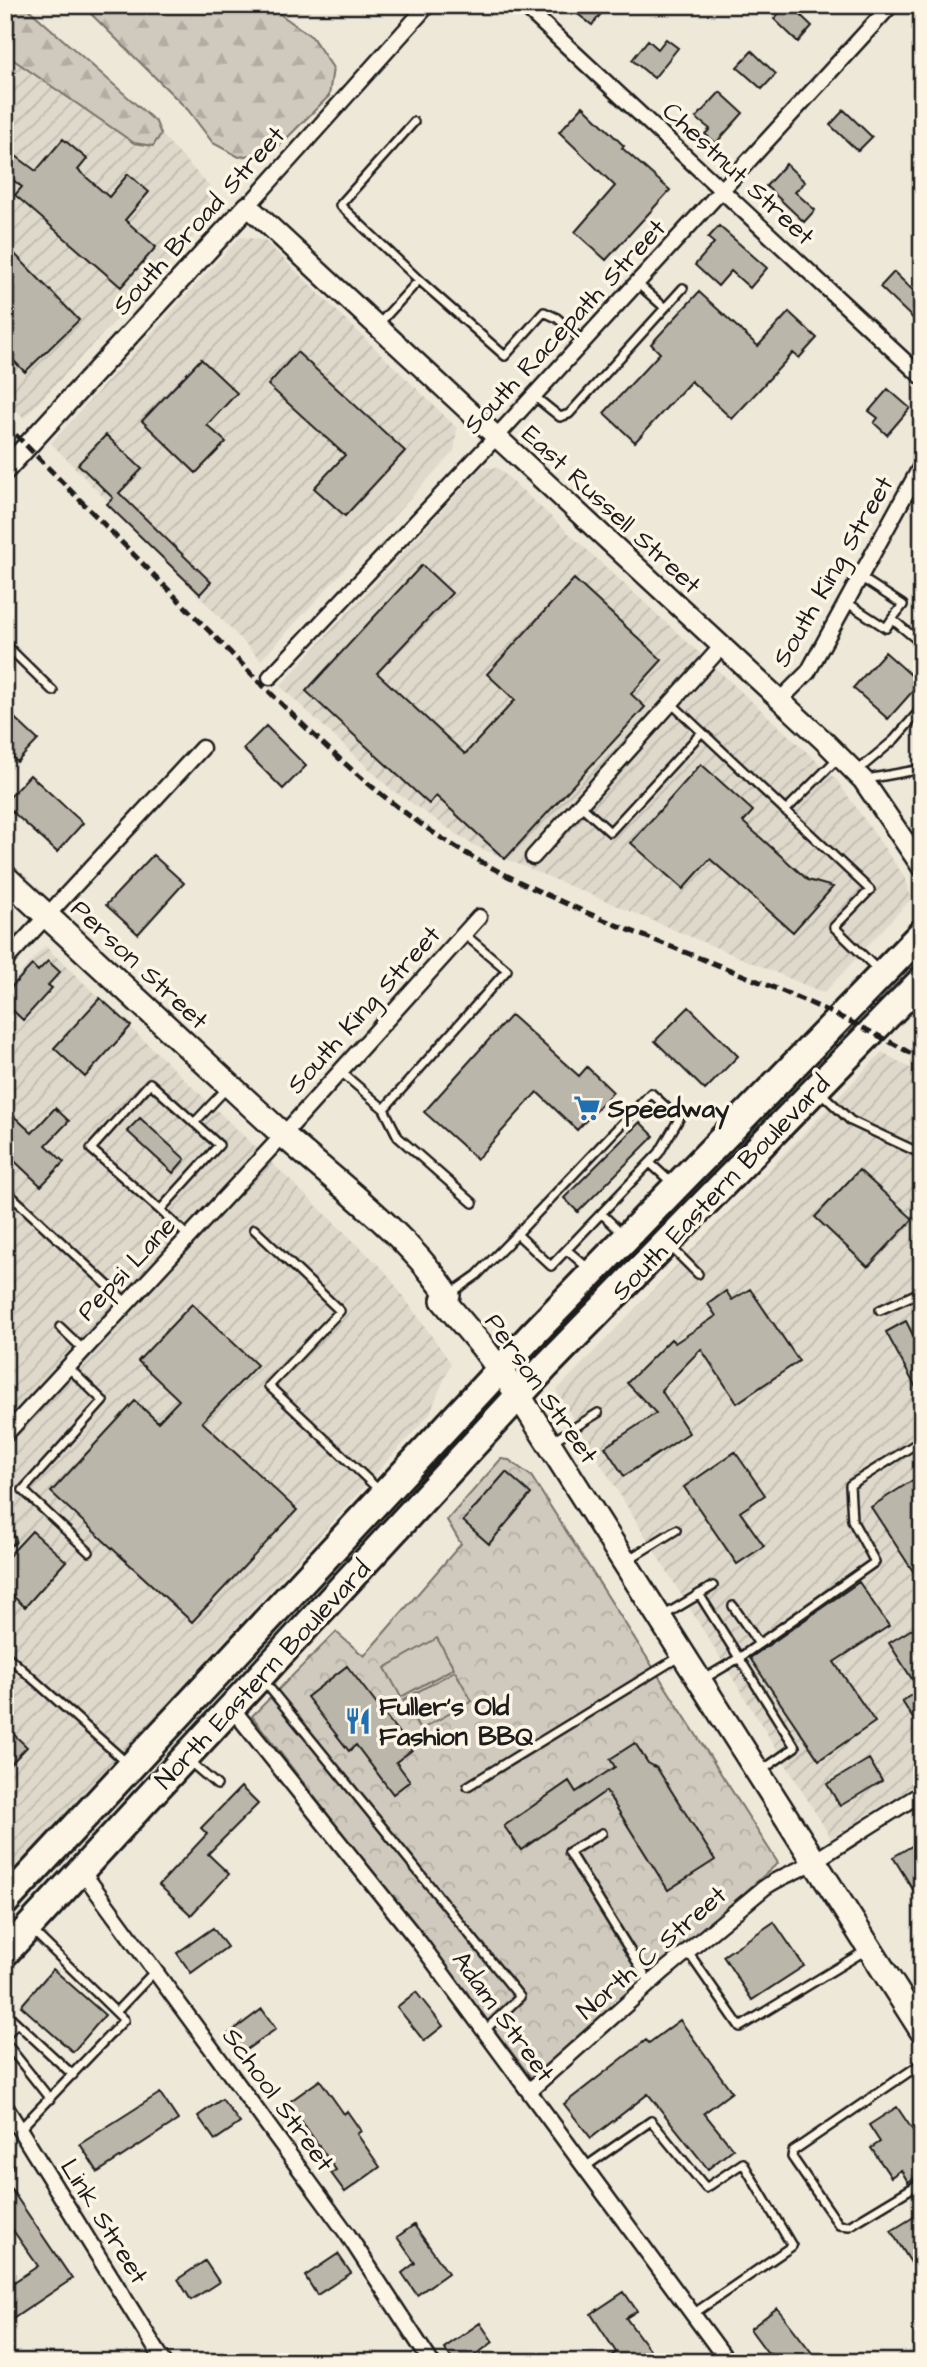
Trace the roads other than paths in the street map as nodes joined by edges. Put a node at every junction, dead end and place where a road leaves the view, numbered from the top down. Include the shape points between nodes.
1 (428, 5) edge
2 (523, 5) edge
3 (891, 5) edge
4 (414, 122) dead end
5 (722, 191) junction
6 (247, 206) junction
7 (419, 280) junction
8 (637, 283) junction
9 (683, 288) dead end
10 (665, 308) junction
11 (377, 326) junction
12 (584, 341) junction
13 (922, 377) edge
14 (533, 396) junction
15 (496, 437) junction
16 (922, 464) edge
17 (5, 470) edge
18 (860, 576) junction
19 (846, 602) junction
20 (892, 619) junction
21 (922, 644) edge
22 (722, 646) junction
23 (8, 647) edge
24 (5, 657) edge
25 (270, 677) dead end
26 (53, 691) dead end
27 (780, 700) junction
28 (671, 703) junction
29 (922, 708) edge
30 (702, 732) junction
31 (202, 748) dead end
32 (840, 757) junction
33 (922, 769) edge
34 (859, 776) junction
35 (580, 804) junction
36 (785, 811) junction
37 (533, 857) dead end
38 (920, 861) edge
39 (5, 877) edge
40 (47, 916) junction
41 (479, 917) dead end
42 (922, 933) edge
43 (464, 934) junction
44 (5, 961) edge
45 (882, 974) junction
46 (922, 979) edge
47 (340, 1071) junction
48 (230, 1085) junction
49 (816, 1089) junction
50 (384, 1109) junction
51 (194, 1123) junction
52 (283, 1135) junction
53 (922, 1154) edge
54 (650, 1163) junction
55 (676, 1186) junction
56 (5, 1190) edge
57 (473, 1203) dead end
58 (160, 1210) junction
59 (602, 1214) junction
60 (254, 1229) dead end
61 (517, 1234) junction
62 (189, 1237) junction
63 (627, 1237) junction
64 (667, 1243) junction
65 (567, 1250) junction
66 (592, 1272) junction
67 (698, 1274) dead end
68 (448, 1295) junction
69 (922, 1300) edge
70 (127, 1303) junction
71 (880, 1310) dead end
72 (60, 1327) dead end
73 (84, 1350) junction
74 (68, 1367) junction
75 (499, 1370) junction
76 (519, 1396) junction
77 (598, 1413) dead end
78 (5, 1435) edge
79 (922, 1440) edge
80 (549, 1443) junction
81 (384, 1494) junction
82 (676, 1530) dead end
83 (89, 1552) dead end
84 (625, 1562) junction
85 (713, 1586) dead end
86 (699, 1594) junction
87 (733, 1606) dead end
88 (659, 1617) junction
89 (759, 1644) junction
90 (5, 1654) edge
91 (683, 1655) junction
92 (739, 1658) junction
93 (260, 1675) junction
94 (699, 1681) junction
95 (231, 1707) junction
96 (184, 1757) junction
97 (131, 1766) junction
98 (757, 1773) junction
99 (217, 1785) dead end
100 (468, 1786) dead end
101 (922, 1793) edge
102 (602, 1833) dead end
103 (814, 1862) junction
104 (81, 1870) junction
105 (8, 1894) edge
106 (29, 1927) junction
107 (869, 1949) junction
108 (688, 1952) junction
109 (5, 1953) edge
110 (155, 1971) junction
111 (650, 1984) junction
112 (5, 2012) edge
113 (116, 2012) junction
114 (16, 2023) junction
115 (484, 2031) junction
116 (922, 2031) edge
117 (5, 2039) edge
118 (922, 2063) edge
119 (73, 2075) junction
120 (528, 2091) junction
121 (50, 2099) junction
122 (11, 2119) edge
123 (585, 2167) junction
124 (922, 2182) edge
125 (693, 2314) junction
126 (164, 2362) edge
127 (431, 2362) edge
128 (728, 2362) edge

1 - 6 street, South Broad Street
2 - 5 street, Chestnut Street
3 - 5 street, South Racepath Street
4 - 7 lane via 340,205
5 - 8 street, South Racepath Street
5 - 13 street, Chestnut Street
6 - 11 street, East Russell Street
6 - 17 street, South Broad Street
7 - 11 lane
7 - 12 lane via 505,356 544,312 557,317
8 - 10 lane
8 - 12 street, South Racepath Street
9 - 10 lane
10 - 14 lane via 569,414 560,417
11 - 15 street, East Russell Street
12 - 14 street, South Racepath Street
14 - 15 street, South Racepath Street
15 - 22 street, East Russell Street
15 - 25 street, South Racepath Street
16 - 18 street, South King Street
18 - 19 street, South King Street
18 - 20 lane via 903,605
19 - 20 lane via 886,628
19 - 27 street, South King Street via 808,672
20 - 21 lane
22 - 27 street, East Russell Street
22 - 28 street
23 - 24 lane
23 - 26 lane
27 - 32 street, East Russell Street
28 - 30 lane
28 - 35 street
29 - 34 lane
30 - 35 lane via 610,832
30 - 36 lane
31 - 40 street
32 - 34 street, East Russell Street
32 - 36 lane
33 - 34 lane
34 - 38 street, East Russell Street
35 - 37 street
36 - 45 lane via 870,890 834,928
39 - 40 main road, Person Street
40 - 44 street
40 - 48 main road, Person Street
41 - 43 street, South King Street
42 - 45 highway, South Eastern Boulevard
43 - 47 street, South King Street
43 - 50 lane via 507,970
45 - 55 highway, South Eastern Boulevard
46 - 49 highway, South Eastern Boulevard
47 - 50 lane
47 - 52 street, South King Street
48 - 51 lane
48 - 52 main road, Person Street
49 - 53 lane via 851,1121
49 - 64 highway, South Eastern Boulevard
50 - 57 lane via 398,1137
51 - 58 lane via 219,1145
51 - 58 lane via 150,1083 91,1149
52 - 62 street, Pepsi Lane
52 - 68 main road, Person Street via 399,1238
54 - 55 lane
54 - 59 lane
54 - 61 lane via 679,1119 651,1093
55 - 63 highway, South Eastern Boulevard
56 - 70 lane
58 - 62 lane
59 - 63 lane
59 - 65 lane
60 - 81 lane via 340,1311 269,1386
61 - 65 lane via 551,1266
61 - 68 lane via 477,1275
62 - 70 street, Pepsi Lane
63 - 66 highway, South Eastern Boulevard
64 - 67 lane
64 - 76 highway, South Eastern Boulevard
65 - 66 lane
66 - 75 highway, South Eastern Boulevard
68 - 75 main road, Person Street via 443,1300
69 - 71 lane via 918,1293
70 - 73 street, Pepsi Lane
72 - 73 lane
73 - 74 street, Pepsi Lane
74 - 78 street, Pepsi Lane
74 - 83 lane via 103,1401 23,1490
75 - 76 main road, Person Street
75 - 81 highway, North Eastern Boulevard
76 - 80 main road, Person Street
76 - 93 highway, North Eastern Boulevard
77 - 80 lane
79 - 89 lane via 850,1485 852,1520 875,1562
80 - 84 main road, Person Street
81 - 97 highway, North Eastern Boulevard
82 - 84 lane
84 - 88 main road, Person Street
85 - 86 lane
86 - 88 lane
86 - 92 lane
87 - 89 lane
88 - 91 main road, Person Street
89 - 92 lane
90 - 97 lane
91 - 94 main road, Person Street
91 - 100 lane
92 - 94 lane
92 - 98 lane via 795,1747
93 - 95 highway, North Eastern Boulevard
93 - 115 lane via 520,1997
94 - 98 main road, Person Street
95 - 96 highway, North Eastern Boulevard
95 - 115 street, Adam Street via 419,1942
96 - 99 lane
96 - 104 highway, North Eastern Boulevard
97 - 105 highway, North Eastern Boulevard
98 - 103 main road, Person Street
101 - 103 street, North C Street
102 - 111 lane via 569,1853
103 - 107 main road, Person Street
103 - 108 street, North C Street via 779,1877
104 - 106 highway, North Eastern Boulevard
104 - 110 street, School Street
106 - 109 highway, North Eastern Boulevard
106 - 113 lane
107 - 108 lane via 740,2027
107 - 116 main road, Person Street
108 - 111 street, North C Street
110 - 113 lane
110 - 127 street, School Street via 348,2235
111 - 120 street, North C Street
112 - 114 lane
113 - 119 lane via 124,2020
114 - 117 lane
114 - 119 lane
115 - 120 street, Adam Street
117 - 121 lane
118 - 124 lane via 827,2126 793,2151 792,2158 839,2225 849,2226
119 - 121 lane
120 - 123 street, Adam Street
121 - 122 lane
122 - 126 street, Link Street
123 - 125 street, Adam Street
123 - 125 lane via 651,2121 706,2188 743,2163 792,2246
125 - 128 street, Adam Street

